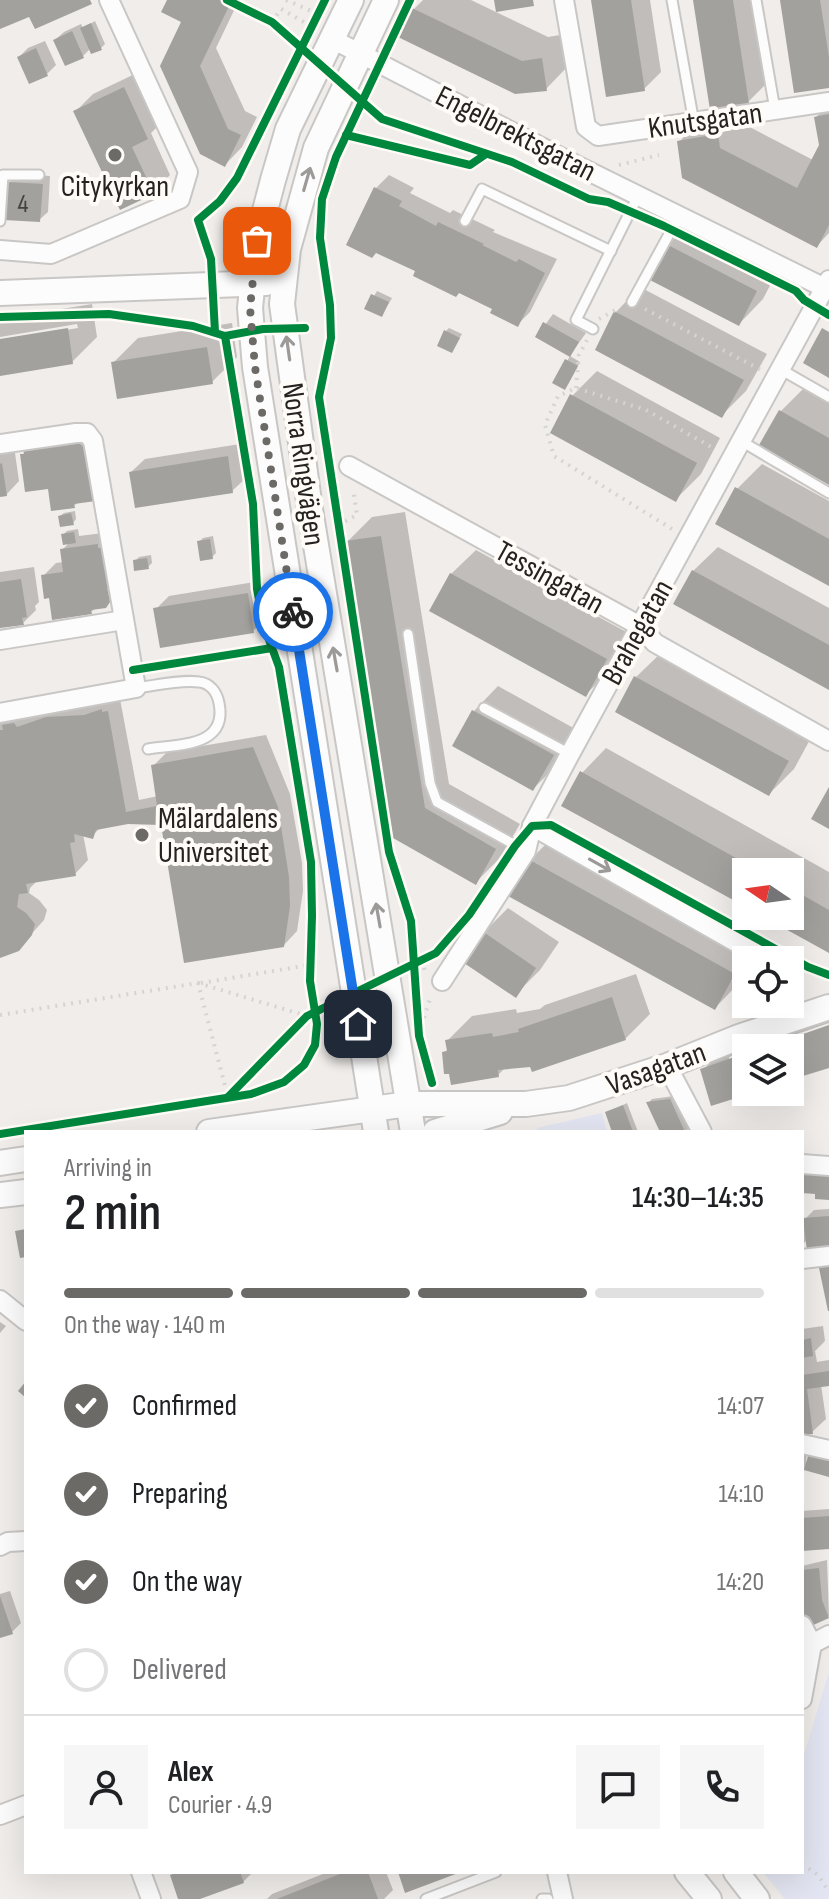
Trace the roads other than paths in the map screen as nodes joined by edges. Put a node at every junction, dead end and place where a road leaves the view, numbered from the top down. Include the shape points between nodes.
1 (109, 0) edge
2 (351, 0) edge
3 (386, 0) edge
4 (564, 0) edge
5 (672, 0) edge
6 (756, 0) edge
7 (332, 39) junction
8 (362, 54) junction
9 (829, 102) edge
10 (775, 110) junction
11 (694, 123) junction
12 (39, 175) dead end
13 (638, 196) junction
14 (679, 216) junction
15 (0, 221) edge
16 (465, 221) dead end
17 (0, 250) edge
18 (611, 251) junction
19 (252, 283) junction
20 (284, 283) junction
21 (828, 286) edge
22 (0, 293) edge
23 (632, 302) road end
24 (593, 329) road end
25 (778, 374) junction
26 (829, 397) edge
27 (741, 441) junction
28 (0, 444) edge
29 (349, 466) road end
30 (829, 493) edge
31 (124, 620) junction
32 (640, 626) junction
33 (408, 634) dead end
34 (0, 640) edge
35 (136, 688) junction
36 (484, 708) dead end
37 (0, 713) edge
38 (828, 740) edge
39 (148, 749) dead end
40 (570, 754) junction
41 (532, 826) junction
42 (526, 851) junction
43 (742, 946) edge
44 (442, 981) road end
45 (829, 1007) edge
46 (804, 1010) edge
47 (774, 1018) edge
48 (667, 1066) junction
49 (408, 1104) junction
50 (526, 1104) junction
51 (374, 1120) edge
52 (236, 1130) edge
53 (413, 1130) edge
54 (442, 1130) edge
55 (701, 1130) edge
56 (24, 1159) edge
57 (0, 1163) edge
58 (804, 1164) edge
59 (829, 1166) edge
60 (24, 1192) edge
61 (0, 1195) edge
62 (829, 1256) edge
63 (804, 1259) edge
64 (0, 1300) edge
65 (24, 1319) edge
66 (804, 1444) edge
67 (829, 1450) edge
68 (24, 1541) edge
69 (0, 1546) edge
70 (804, 1626) edge
71 (821, 1639) edge
72 (804, 1693) edge
73 (24, 1806) edge
74 (0, 1815) edge
75 (142, 1874) edge
76 (491, 1874) edge
77 (557, 1874) edge
78 (689, 1874) edge
79 (738, 1874) edge
80 (151, 1899) edge
81 (426, 1899) edge
82 (563, 1899) edge
83 (709, 1899) edge
84 (757, 1899) edge

1 - 17 street via 188,172 180,199 51,254
2 - 7 main road, Norra Ringvägen
3 - 8 main road, Norra Ringvägen
4 - 11 street, Knutsgatan via 592,130
5 - 11 lane
6 - 10 lane
7 - 8 street, Engelbrektsgatan
7 - 19 main road, Norra Ringvägen via 288,129 257,241
8 - 13 street, Engelbrektsgatan
20 -> 8 main road, Norra Ringvägen via 316,148
9 - 10 street, Knutsgatan
10 - 11 street, Knutsgatan
12 - 15 lane via 3,175
13 - 14 street, Engelbrektsgatan
13 - 18 lane
14 - 21 street, Engelbrektsgatan
14 - 23 lane
16 - 18 lane via 482,189
18 - 24 lane via 576,320
19 - 20 main road
19 - 22 main road
19 - 51 main road, Norra Ringvägen via 255,367
49 -> 20 main road, Norra Ringvägen via 310,509 282,304
21 - 25 street, Brahegatan
25 - 26 lane
25 - 27 street, Brahegatan
27 - 30 lane
27 - 32 street, Brahegatan
28 - 31 street via 76,433 87,433 93,441
29 - 32 street, Tessingatan
31 - 34 street
31 - 35 street
32 - 38 street, Tessingatan via 655,643
32 - 40 street, Brahegatan
33 - 42 lane via 437,802
35 - 37 street
35 - 39 lane via 198,681 218,695 218,728 206,739
36 - 40 lane
40 - 41 street, Brahegatan
41 - 42 street, Brahegatan
41 -> 43 street
42 - 44 street, Brahegatan
45 - 46 main road, Vasagatan
47 - 48 main road, Vasagatan
48 - 50 main road, Vasagatan via 569,1098
48 - 55 street
49 - 50 main road, Vasagatan
49 - 51 main road, Vasagatan
49 - 53 main road, Norra Ringvägen
50 - 54 main road, Vasagatan
51 - 52 main road, Vasagatan
56 - 57 main road
58 - 59 street
60 - 61 main road
62 - 63 street
64 - 65 street
66 - 67 street
68 - 69 street
70 - 71 street
71 - 72 street
73 - 74 street
75 - 80 street
76 - 81 lane
77 - 82 street
78 - 83 main road
79 - 84 main road

